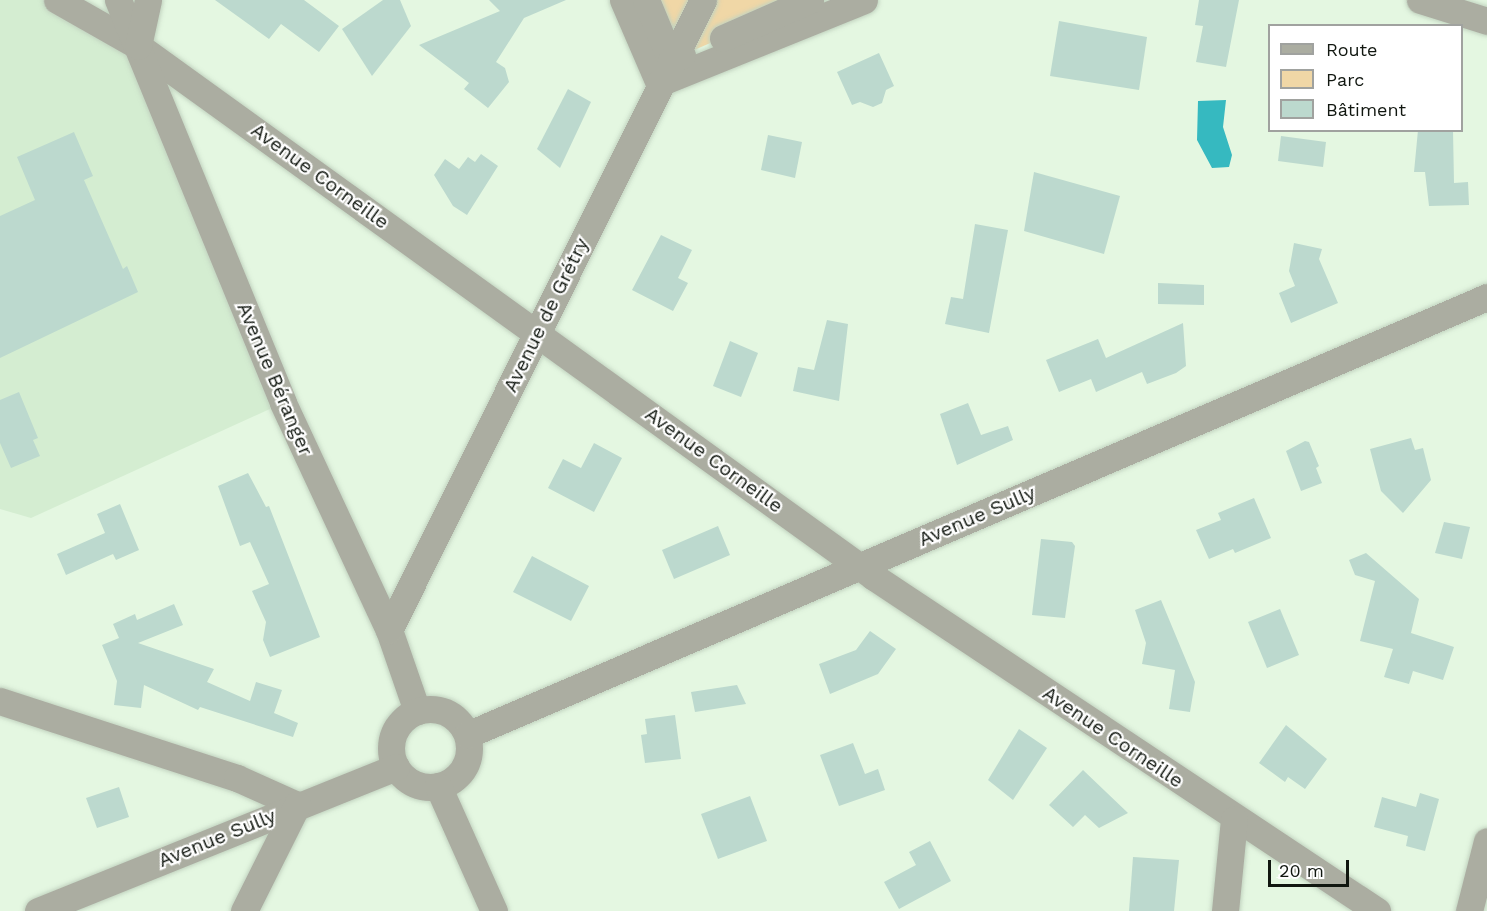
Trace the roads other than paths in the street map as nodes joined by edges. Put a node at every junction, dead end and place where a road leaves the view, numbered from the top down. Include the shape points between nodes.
1 (57, 0) edge
2 (118, 0) edge
3 (148, 0) edge
4 (623, 0) edge
5 (646, 0) edge
6 (703, 0) edge
7 (810, 0) edge
8 (864, 0) edge
9 (1420, 0) edge
10 (1487, 21) edge
11 (138, 46) junction
12 (665, 71) junction
13 (1487, 297) edge
14 (538, 333) junction
15 (861, 566) junction
16 (389, 630) junction
17 (0, 701) edge
18 (417, 711) junction
19 (467, 735) junction
20 (396, 767) junction
21 (438, 786) junction
22 (297, 805) junction
23 (1234, 819) junction
24 (1487, 841) edge
25 (38, 911) edge
26 (244, 911) edge
27 (494, 911) edge
28 (1225, 911) edge
29 (1377, 911) edge
30 (1469, 911) edge

1 - 11 street, Avenue Corneille
2 - 11 street, Avenue Béranger
3 - 11 street
4 - 12 street
5 - 12 street
6 - 12 street, Avenue de Grétry
7 - 12 street
8 - 12 street
9 - 10 street
11 - 14 street, Avenue Corneille
11 - 16 street, Avenue Béranger via 283,403
12 - 14 street, Avenue de Grétry
13 - 15 street, Avenue Sully
14 - 15 street, Avenue Corneille
14 - 16 street, Avenue de Grétry
15 - 19 street, Avenue Sully
15 - 23 street, Avenue Corneille
16 - 18 street, Avenue Béranger
17 - 22 street via 237,778
18 - 19 street via 429,709 453,716
18 - 20 street via 407,716 394,734 391,745
19 - 21 street via 469,748 464,767 450,781
20 - 21 street via 414,784
20 - 22 street, Avenue Sully
21 - 27 street
22 - 25 street, Avenue Sully
22 - 26 street
23 - 28 street
23 - 29 street, Avenue Corneille
24 - 30 street

